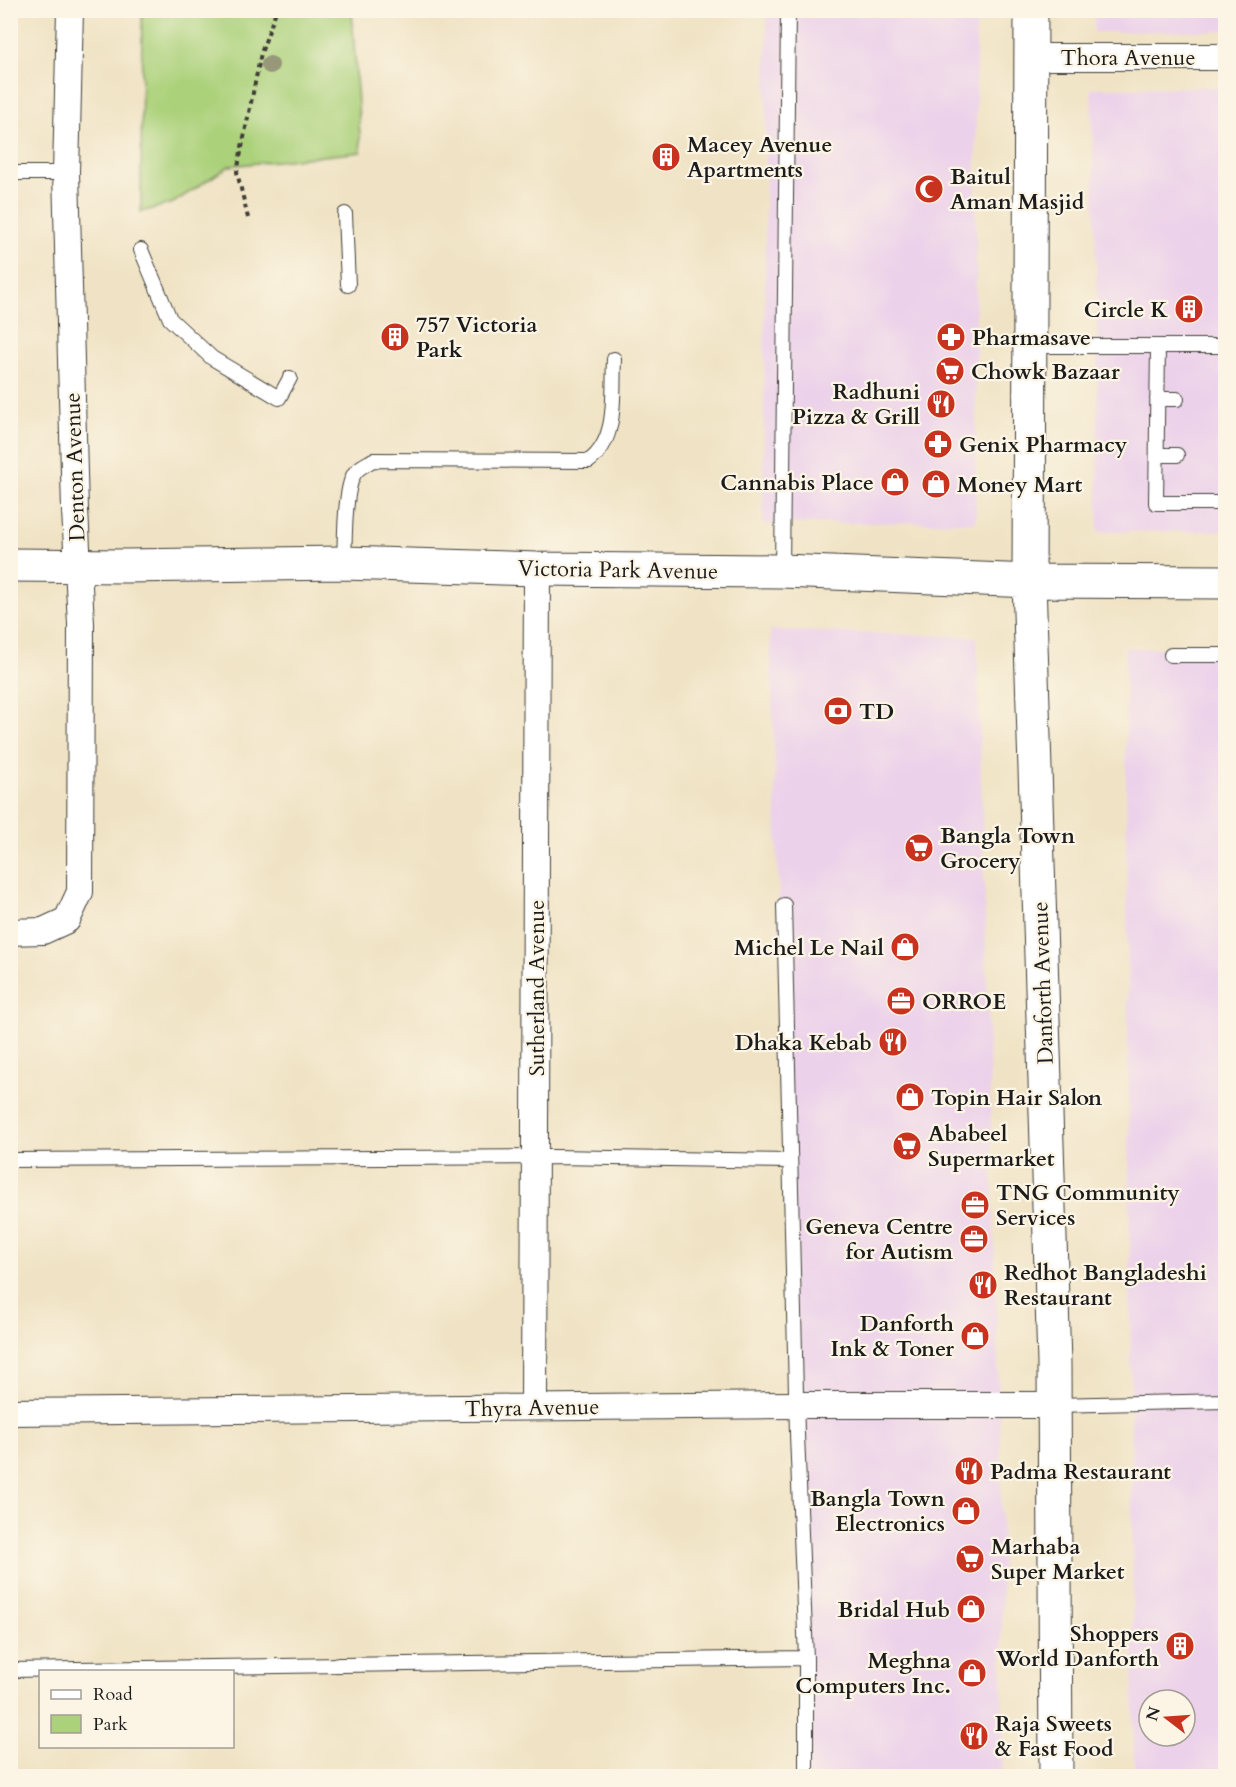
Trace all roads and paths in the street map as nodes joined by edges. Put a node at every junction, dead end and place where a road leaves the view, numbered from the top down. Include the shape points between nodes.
1 (70, 10) edge
2 (114, 10) edge
3 (788, 10) edge
4 (1031, 10) edge
5 (276, 11) edge
6 (111, 17) dead end
7 (1031, 57) junction
8 (1226, 57) edge
9 (10, 173) edge
10 (66, 173) junction
11 (345, 214) dead end
12 (248, 218) dead end
13 (141, 250) dead end
14 (348, 285) dead end
15 (1029, 346) junction
16 (1158, 346) junction
17 (1226, 346) edge
18 (614, 359) dead end
19 (290, 378) dead end
20 (1158, 399) junction
21 (1177, 399) dead end
22 (1157, 455) junction
23 (1177, 455) dead end
24 (1226, 503) edge
25 (344, 564) junction
26 (10, 565) edge
27 (78, 565) junction
28 (537, 569) junction
29 (782, 571) junction
30 (1029, 581) junction
31 (1226, 582) edge
32 (1171, 655) dead end
33 (1226, 655) edge
34 (784, 904) dead end
35 (10, 932) edge
36 (536, 1157) junction
37 (10, 1161) edge
38 (790, 1161) junction
39 (1226, 1401) edge
40 (797, 1405) junction
41 (1054, 1405) junction
42 (534, 1407) junction
43 (10, 1412) edge
44 (806, 1658) junction
45 (10, 1670) edge
46 (806, 1776) edge
47 (1056, 1776) edge

1 - 10 street, Denton Avenue
2 - 6 path
3 - 29 lane
4 - 7 main road, Danforth Avenue
5 - 12 path via 261,52 237,172
7 - 8 street, Thora Avenue
7 - 15 main road, Danforth Avenue
9 - 10 lane
10 - 27 street, Denton Avenue
11 - 14 lane
13 - 19 lane via 170,319 212,358 279,398
15 - 16 lane
15 - 30 main road, Danforth Avenue
16 - 17 lane
16 - 20 lane
18 - 25 lane via 611,426 598,455 589,461 373,460 355,472 352,480
20 - 21 lane
20 - 22 lane
22 - 23 lane
22 - 24 lane via 1156,503
25 - 27 main road, Victoria Park Avenue
25 - 28 main road, Victoria Park Avenue
26 - 27 main road, Victoria Park Avenue
27 - 35 street, Denton Avenue via 80,892 66,920 42,932
28 - 29 main road, Victoria Park Avenue
28 - 36 street, Sutherland Avenue
29 - 30 main road, Victoria Park Avenue
30 - 31 main road, Victoria Park Avenue
30 - 41 main road, Danforth Avenue
32 - 33 lane
34 - 38 lane
36 - 37 lane
36 - 38 lane
36 - 42 street, Sutherland Avenue
38 - 40 lane
39 - 41 lane
40 - 41 street, Thyra Avenue
40 - 42 street, Thyra Avenue
40 - 44 lane
41 - 47 main road, Danforth Avenue
42 - 43 street, Thyra Avenue
44 - 45 lane
44 - 46 lane

